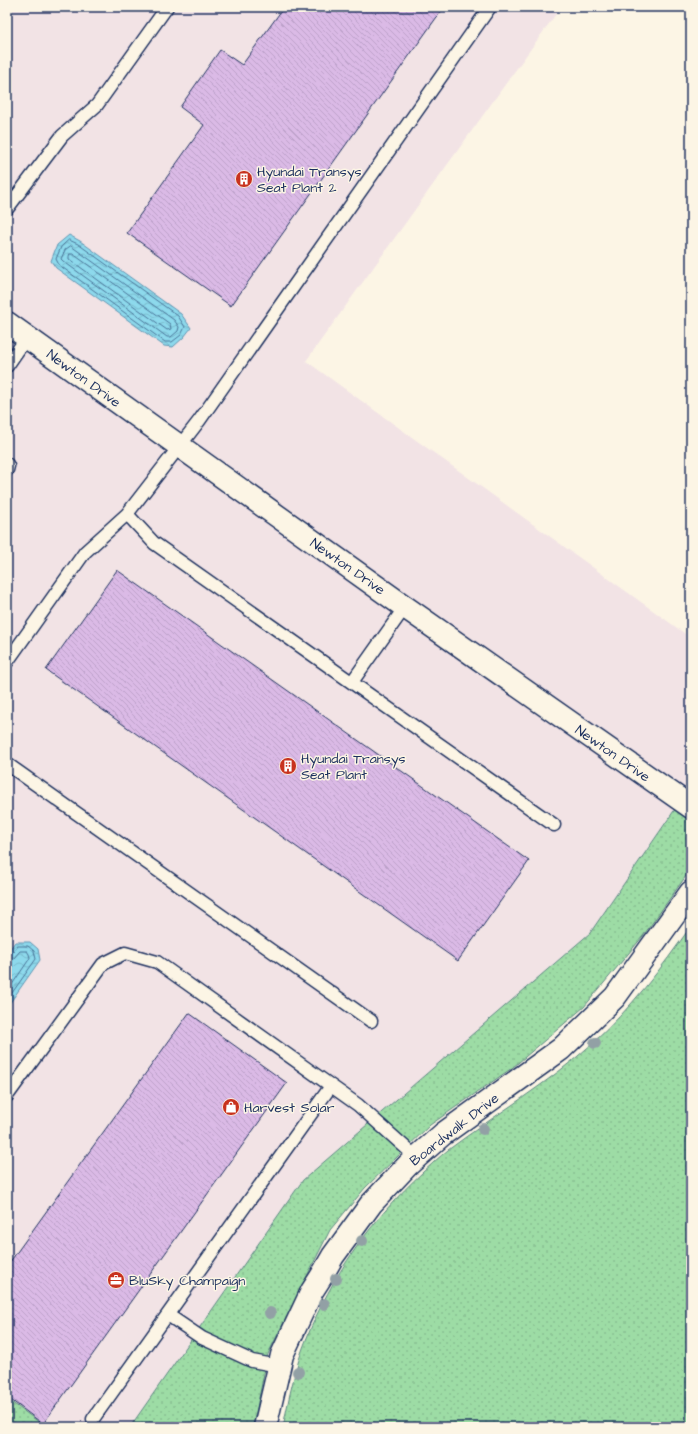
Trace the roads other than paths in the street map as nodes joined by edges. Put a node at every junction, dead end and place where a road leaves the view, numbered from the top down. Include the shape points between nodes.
1 (167, 7) edge
2 (490, 7) edge
3 (7, 209) edge
4 (7, 323) edge
5 (27, 337) junction
6 (7, 366) edge
7 (179, 446) junction
8 (7, 464) edge
9 (7, 470) edge
10 (128, 514) junction
11 (406, 607) junction
12 (7, 662) edge
13 (352, 682) junction
14 (7, 764) edge
15 (691, 807) edge
16 (554, 825) dead end
17 (691, 892) edge
18 (371, 1021) dead end
19 (331, 1086) junction
20 (7, 1096) edge
21 (416, 1157) junction
22 (168, 1315) junction
23 (279, 1366) junction
24 (93, 1419) dead end
25 (265, 1427) edge

1 - 3 lane via 97,105 62,136
2 - 7 lane
4 - 5 street, Newton Drive
5 - 6 lane
5 - 7 street, Newton Drive
7 - 10 lane
7 - 11 street, Newton Drive
8 - 9 lane
10 - 12 lane via 85,552
10 - 13 lane via 154,543
11 - 13 lane
11 - 15 street, Newton Drive
13 - 16 lane
14 - 18 lane
17 - 21 street, Boardwalk Drive via 610,1002 561,1049 443,1134
19 - 20 lane via 158,962 125,953 103,964
19 - 21 lane via 358,1105
19 - 22 lane
21 - 23 street, Boardwalk Drive via 371,1204 333,1256 312,1292
22 - 23 lane via 202,1338 252,1361
22 - 24 lane
23 - 25 street, Boardwalk Drive

